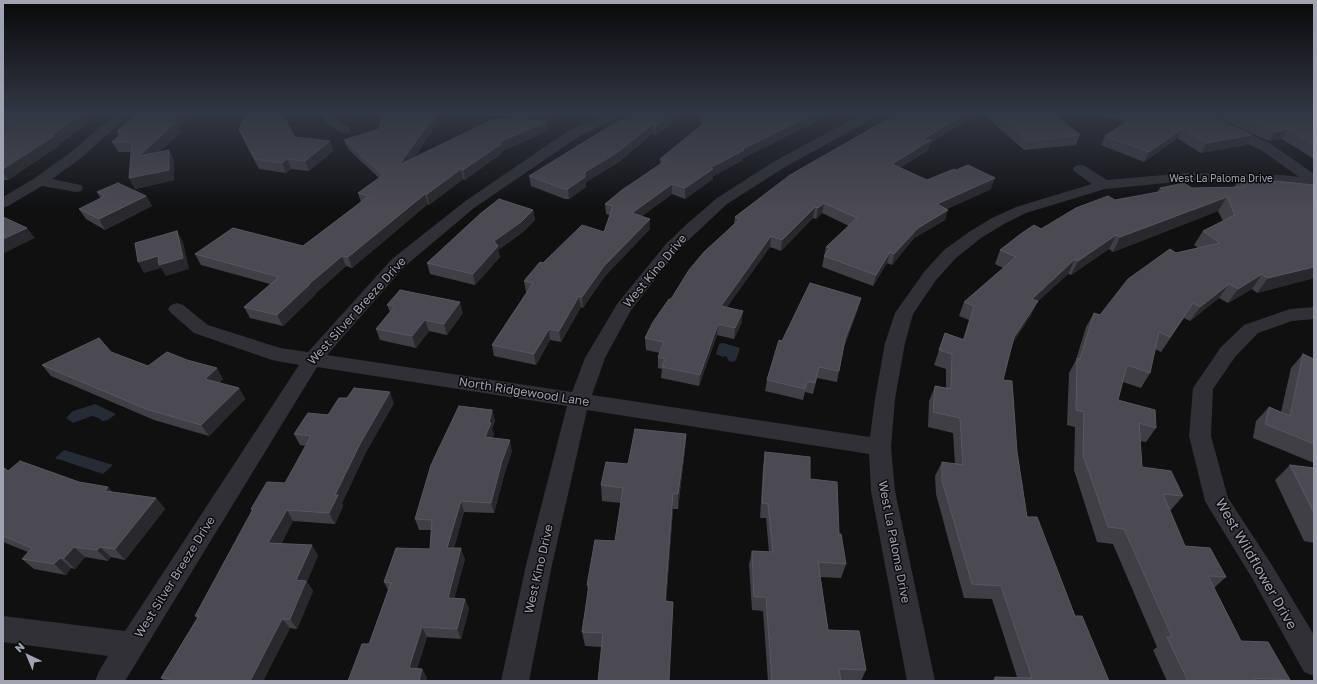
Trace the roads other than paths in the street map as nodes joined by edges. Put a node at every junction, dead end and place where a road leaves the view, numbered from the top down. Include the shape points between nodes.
1 (87, 146) edge
2 (555, 146) edge
3 (813, 146) edge
4 (1262, 146) edge
5 (1080, 169) dead end
6 (40, 182) junction
7 (1314, 182) edge
8 (1104, 185) junction
9 (76, 188) dead end
10 (3, 203) edge
11 (177, 309) dead end
12 (1314, 313) edge
13 (312, 360) junction
14 (579, 401) junction
15 (880, 447) junction
16 (3, 629) edge
17 (132, 646) junction
18 (1314, 662) edge
19 (109, 681) edge
20 (514, 681) edge
21 (922, 681) edge

1 - 6 street
2 - 13 street, West Silver Breeze Drive via 476,200 398,262
3 - 14 street, West Kino Drive via 774,167 722,201 672,247 623,308 595,358
4 - 7 street
5 - 8 street
6 - 9 street
6 - 10 street
7 - 8 street, West La Paloma Drive via 1186,177
8 - 15 street, West La Paloma Drive via 1021,210 998,221 950,254 930,276 904,313 895,343
11 - 13 street, North Ridgewood Lane via 201,329 279,355
12 - 18 street, West Wildflower Drive via 1290,315 1251,329 1228,352 1203,388 1200,436 1217,502 1261,570
13 - 14 street, North Ridgewood Lane
13 - 17 street, West Silver Breeze Drive
14 - 15 street, North Ridgewood Lane
14 - 20 street, West Kino Drive
15 - 21 street, West La Paloma Drive via 883,491
16 - 17 street
17 - 19 street, West Silver Breeze Drive

